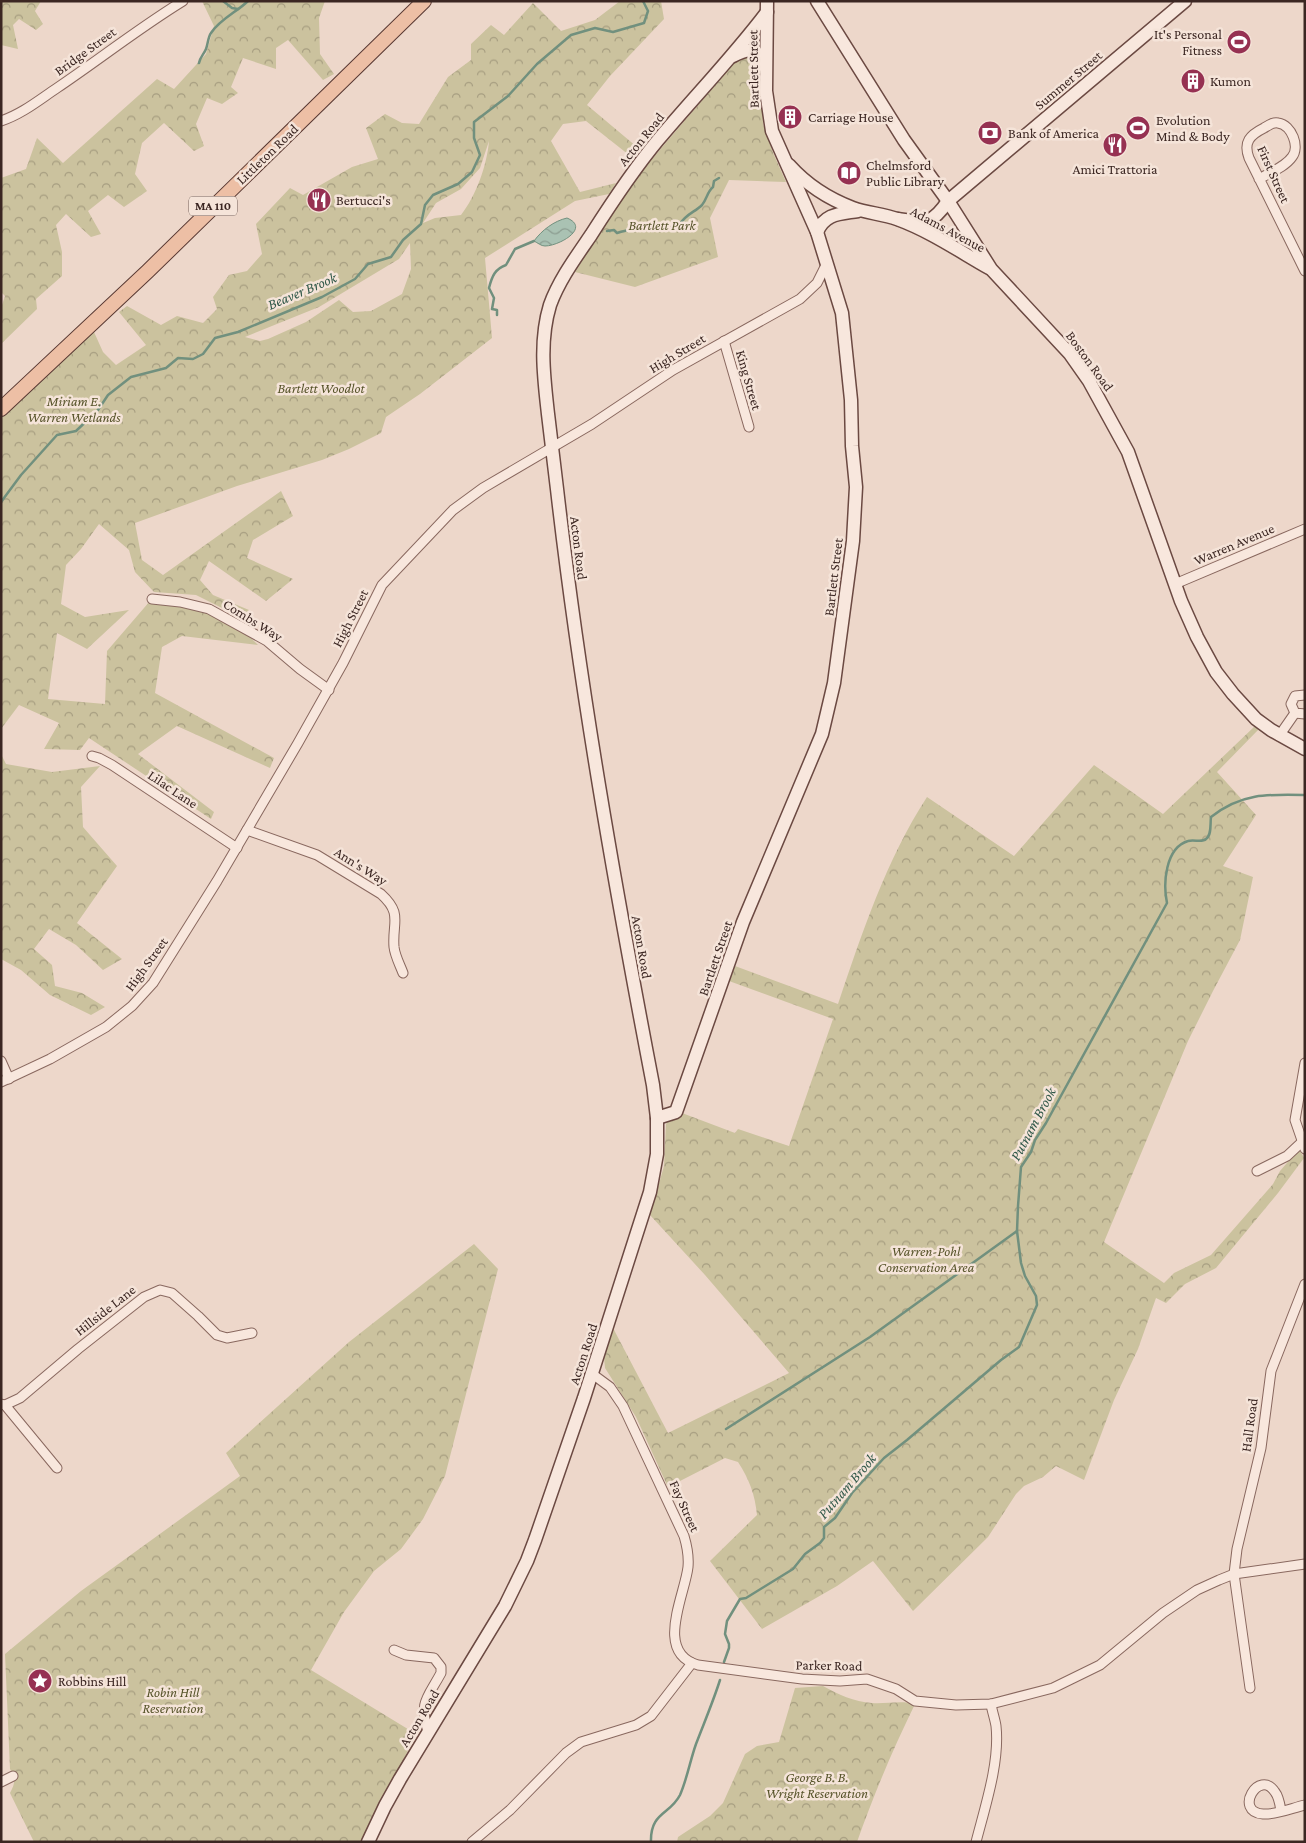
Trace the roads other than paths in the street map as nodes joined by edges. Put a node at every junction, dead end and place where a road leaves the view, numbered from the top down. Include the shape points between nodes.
1 (184, 1) edge
2 (424, 1) edge
3 (817, 1) edge
4 (1184, 1) edge
5 (767, 7) edge
6 (729, 59) junction
7 (767, 70) junction
8 (1, 122) edge
9 (788, 163) junction
10 (1260, 179) junction
11 (931, 180) junction
12 (948, 201) junction
13 (862, 211) junction
14 (934, 218) junction
15 (898, 220) junction
16 (817, 232) junction
17 (827, 263) junction
18 (990, 269) junction
19 (1305, 271) edge
20 (724, 341) junction
21 (1, 409) edge
22 (749, 427) dead end
23 (552, 446) junction
24 (1305, 529) edge
25 (1175, 584) junction
26 (152, 599) dead end
27 (328, 690) junction
28 (1305, 694) edge
29 (1300, 713) edge
30 (1280, 736) junction
31 (1305, 749) edge
32 (92, 756) dead end
33 (247, 830) junction
34 (236, 848) junction
35 (403, 974) dead end
36 (1, 1061) edge
37 (1305, 1063) edge
38 (5, 1081) edge
39 (657, 1118) junction
40 (1303, 1146) edge
41 (1256, 1171) dead end
42 (1305, 1284) edge
43 (252, 1333) dead end
44 (592, 1373) junction
45 (3, 1404) edge
46 (57, 1468) dead end
47 (1305, 1564) edge
48 (1234, 1574) junction
49 (394, 1650) dead end
50 (692, 1663) junction
51 (1250, 1688) dead end
52 (991, 1704) junction
53 (428, 1732) junction
54 (13, 1776) dead end
55 (1, 1782) edge
56 (1305, 1806) edge
57 (1281, 1811) dead end
58 (368, 1842) edge
59 (472, 1842) edge
60 (976, 1842) edge

1 - 8 street, Bridge Street via 144,25 15,116
2 - 21 main road, Littleton Road / MA 110 via 148,271
3 - 11 main road, Boston Road
4 - 12 main road, Summer Street
5 - 6 main road, Acton Road
5 - 7 main road, Bartlett Street
6 - 7 main road, Acton Road via 741,52 753,51 762,58
6 - 23 main road, Acton Road via 628,178 560,283 544,329 543,358
7 - 9 main road, Bartlett Street via 766,91 772,131
9 - 13 main road, Adams Avenue via 817,190
9 - 16 main road, Bartlett Street
10 - 10 street, First Street via 1246,150 1247,142 1254,133 1271,124 1285,125 1295,140 1292,157
10 - 19 street, First Street
11 - 12 main road, Boston Road
11 - 14 main road via 938,198
12 - 14 main road, Summer Street
12 - 18 main road, Boston Road
13 - 15 main road, Adams Avenue
13 - 16 main road via 829,217
14 - 15 main road via 920,223
15 - 18 main road, Adams Avenue via 934,236
16 - 17 main road, Bartlett Street
17 - 20 street, High Street via 817,282 800,299
17 - 39 main road, Bartlett Street via 842,313 856,487 853,542 834,683 822,734 743,922 676,1112
18 - 25 main road, Boston Road via 1070,354 1089,381 1128,452
20 - 22 street, King Street
20 - 23 street, High Street
23 - 27 street, High Street via 453,510 402,562 382,585
23 - 39 main road, Acton Road via 584,698
24 - 25 street, Warren Avenue
25 - 30 main road, Boston Road via 1216,672 1250,713
26 - 27 street, Combs Way via 209,609 267,641
27 - 33 street, High Street
28 - 29 street via 1298,694 1291,701 1291,707
29 - 30 street
30 - 31 main road, Boston Road
32 - 34 street, Lilac Lane via 112,765
33 - 34 street, High Street
33 - 35 street, Ann's Way via 317,855 381,894 396,915 394,948
34 - 38 street, High Street via 162,970 132,1006 91,1036
36 - 38 street
37 - 40 street via 1295,1117
39 - 44 main road, Acton Road via 657,1154 650,1192
40 - 41 street
42 - 48 street, Hall Road via 1271,1371 1261,1448
43 - 45 street, Hillside Lane via 221,1337 172,1293 154,1291 93,1336 20,1398
44 - 50 street, Fay Street via 610,1387 623,1406 684,1536 688,1569 674,1634 680,1652
44 - 53 main road, Acton Road via 538,1532 516,1584
45 - 46 street
47 - 48 street, Parker Road
48 - 51 street, Hall Road
48 - 52 street, Parker Road via 1196,1590 1093,1669 1053,1688
49 - 53 street via 406,1655 434,1658 441,1667 424,1704
50 - 52 street, Parker Road via 802,1680 867,1679 896,1689 915,1701
50 - 59 street via 651,1716 636,1725 582,1742
52 - 60 street via 996,1727 995,1753
53 - 58 main road, Acton Road
54 - 55 street
56 - 57 street

